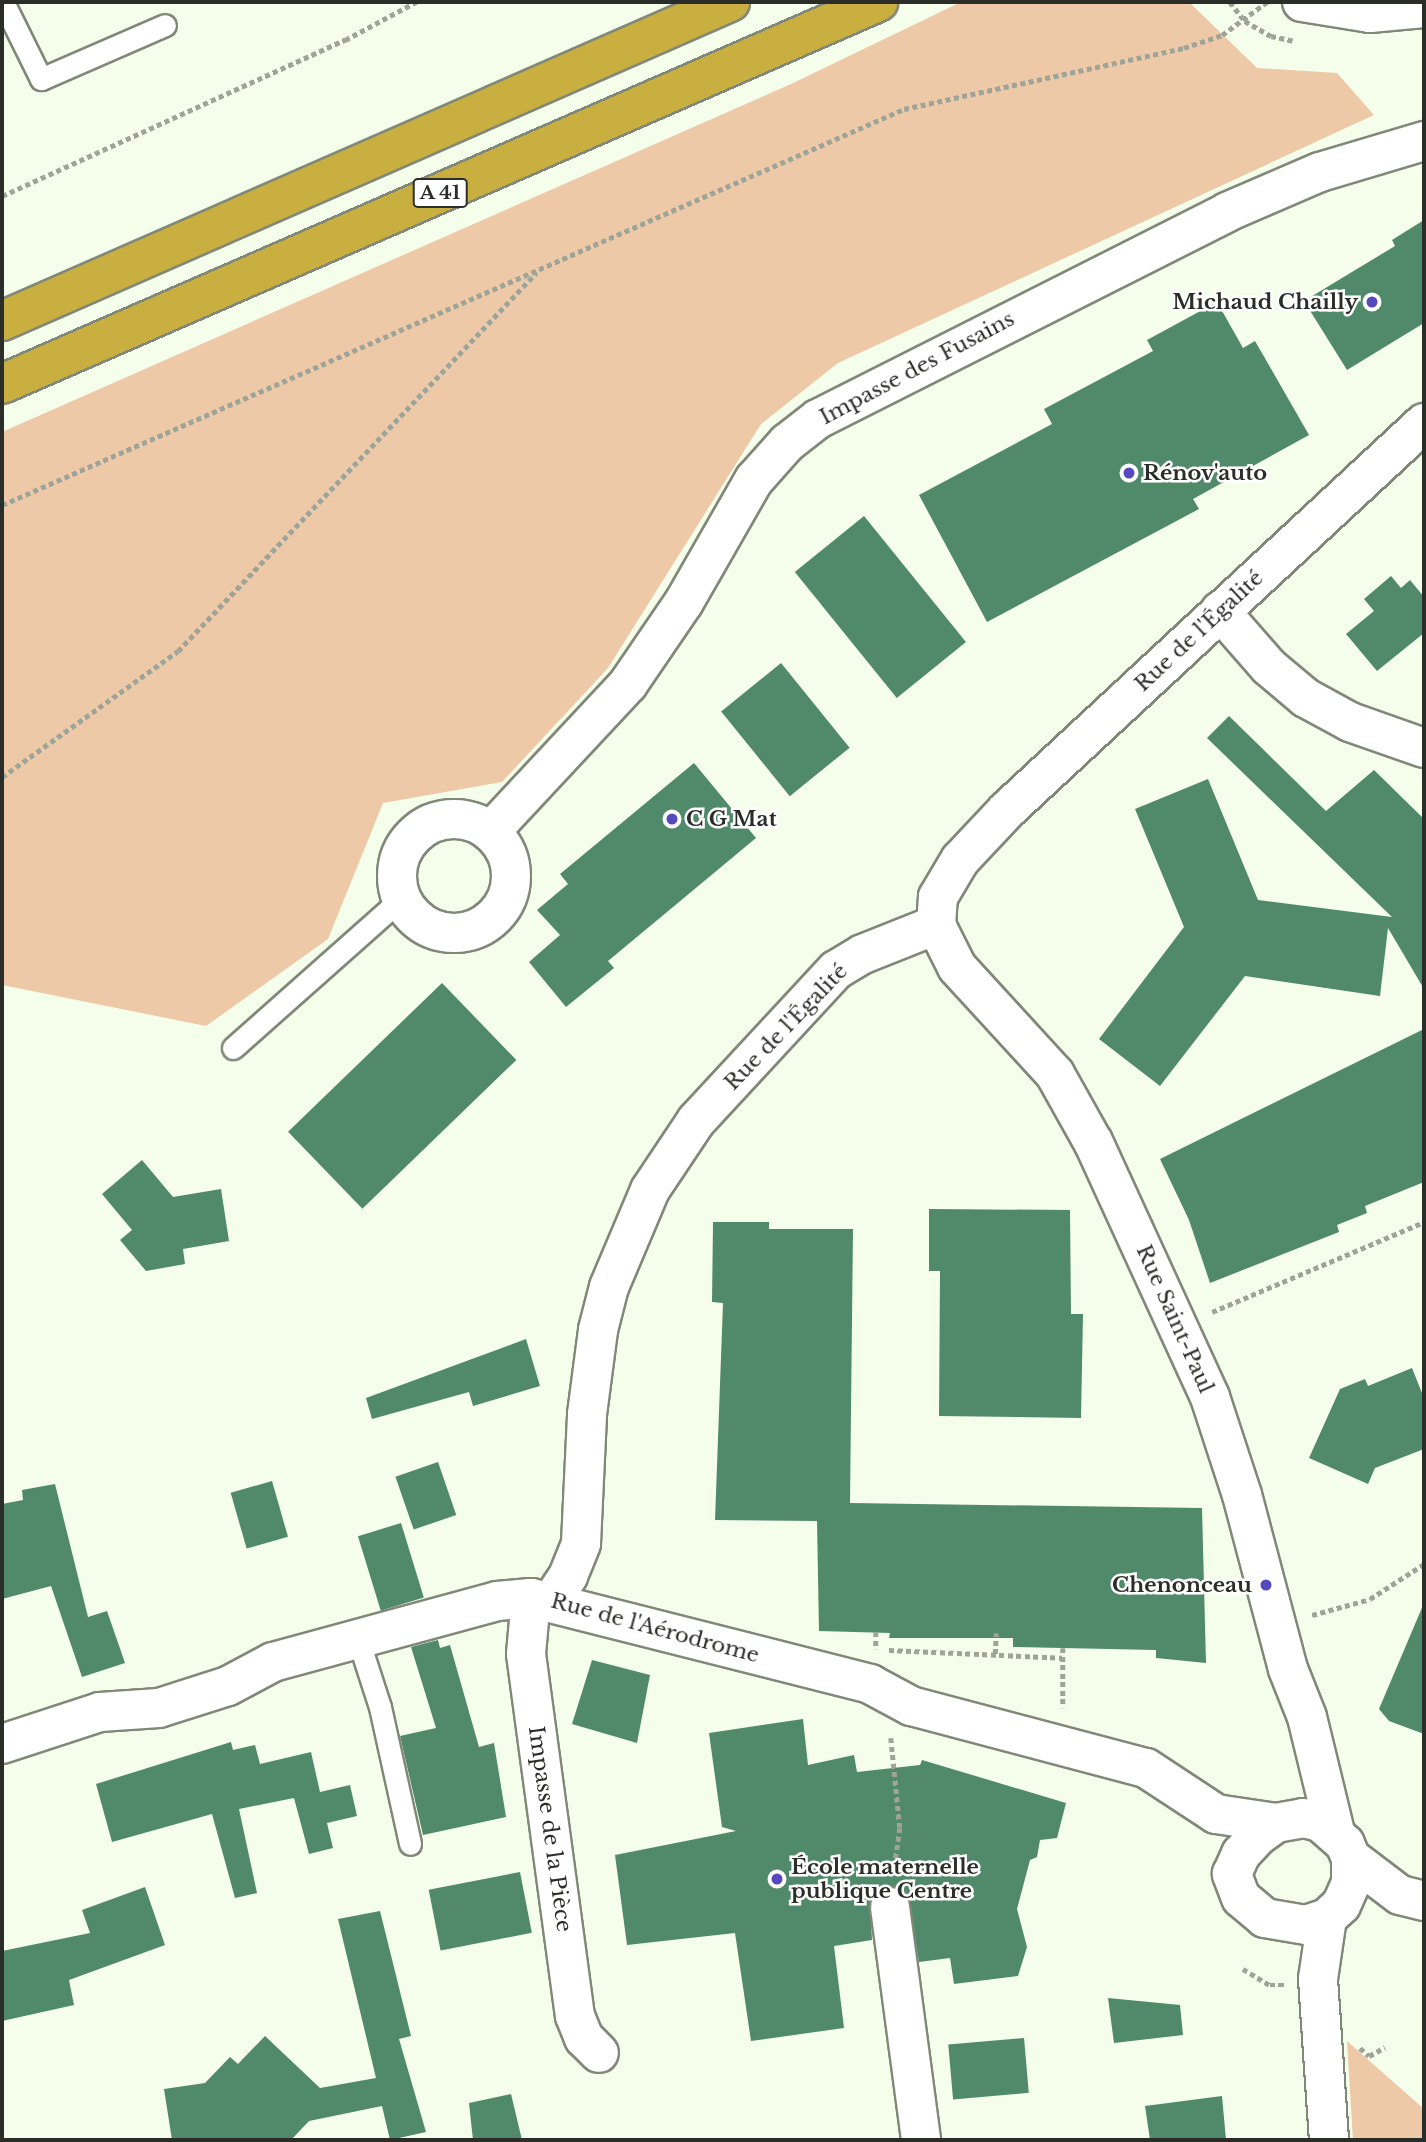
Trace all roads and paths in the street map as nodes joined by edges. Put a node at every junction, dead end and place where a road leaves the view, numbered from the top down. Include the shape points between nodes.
1 (4, 2) edge
2 (416, 2) edge
3 (730, 2) edge
4 (878, 2) edge
5 (1268, 2) edge
6 (1302, 2) edge
7 (1424, 8) edge
8 (165, 25) dead end
9 (1424, 141) edge
10 (2, 196) edge
11 (540, 270) junction
12 (2, 321) edge
13 (2, 383) edge
14 (1424, 423) edge
15 (2, 506) edge
16 (1220, 611) junction
17 (1424, 748) edge
18 (2, 777) edge
19 (491, 831) junction
20 (401, 899) junction
21 (936, 925) junction
22 (233, 1048) dead end
23 (1424, 1223) edge
24 (1178, 1326) junction
25 (1424, 1563) edge
26 (541, 1599) junction
27 (1275, 1624) junction
28 (996, 1633) dead end
29 (358, 1639) junction
30 (1063, 1648) dead end
31 (876, 1649) dead end
32 (995, 1654) junction
33 (1062, 1658) junction
34 (896, 1698) junction
35 (2, 1744) edge
36 (1063, 1747) junction
37 (1315, 1762) junction
38 (1216, 1814) junction
39 (1280, 1821) junction
40 (411, 1844) dead end
41 (1343, 1845) junction
42 (1232, 1874) junction
43 (1412, 1898) edge
44 (890, 1907) joint
45 (1334, 1912) junction
46 (1265, 1918) junction
47 (1243, 1969) dead end
48 (1305, 1981) junction
49 (599, 2053) dead end
50 (921, 2140) edge
51 (1329, 2140) edge

1 - 8 lane via 41,79
2 - 10 path via 345,40
3 - 12 highway
4 - 13 highway, A 41
5 - 11 path via 1222,35 1184,48 904,109
6 - 7 street via 1370,13
9 - 19 street, Impasse des Fusains via 1320,172 1227,212 818,419 787,443 754,480 684,602 628,684
11 - 15 path
11 - 18 path via 178,651
14 - 16 street, Rue de l'Égalité
16 - 17 street via 1292,689 1350,722
16 - 21 street, Rue de l'Égalité via 960,860 937,897
19 - 20 street via 455,818 419,830 398,861
19 - 20 street via 504,846 512,878 509,895 490,922 468,932 443,933 426,926
20 - 22 lane
21 - 24 street, Rue Saint-Paul via 957,967 1055,1074 1094,1142
21 - 26 street, Rue de l'Égalité via 863,954 836,970 696,1121 650,1191 614,1272 598,1330 587,1414 581,1543 568,1576
23 - 24 path
24 - 27 street, Rue Saint-Paul via 1210,1397 1242,1495
25 - 27 path via 1370,1599
26 - 29 street, Rue de l'Aérodrome via 497,1601
26 - 34 street, Rue de l'Aérodrome via 687,1641 870,1684
26 - 49 street, Impasse de la Pièce via 526,1654 575,2016 584,2038
27 - 37 street, Rue Saint-Paul via 1307,1717
28 - 32 path
29 - 35 street, Rue de l'Aérodrome via 273,1662 228,1686 159,1707 100,1712
29 - 40 lane via 380,1707
30 - 33 path
31 - 32 path
32 - 33 path
33 - 36 path
34 - 36 street, Rue de l'Aérodrome
34 - 44 path via 890,1749 900,1828
36 - 38 street, Rue de l'Aérodrome via 1156,1772
37 - 39 street
37 - 41 street, Rue Saint-Paul
38 - 39 street, Rue de l'Aérodrome
38 - 42 street
39 - 41 street, Rue de l'Aérodrome via 1321,1822
39 - 42 street via 1241,1854
41 - 43 street, Rue de l'Aérodrome
41 - 45 street via 1351,1883
42 - 46 street via 1241,1898
43 - 45 street, Rue de l'Aérodrome
44 - 50 street
45 - 46 street, Rue de l'Aérodrome via 1306,1925
45 - 48 street
46 - 48 street
47 - 48 path via 1270,1985
48 - 51 street

